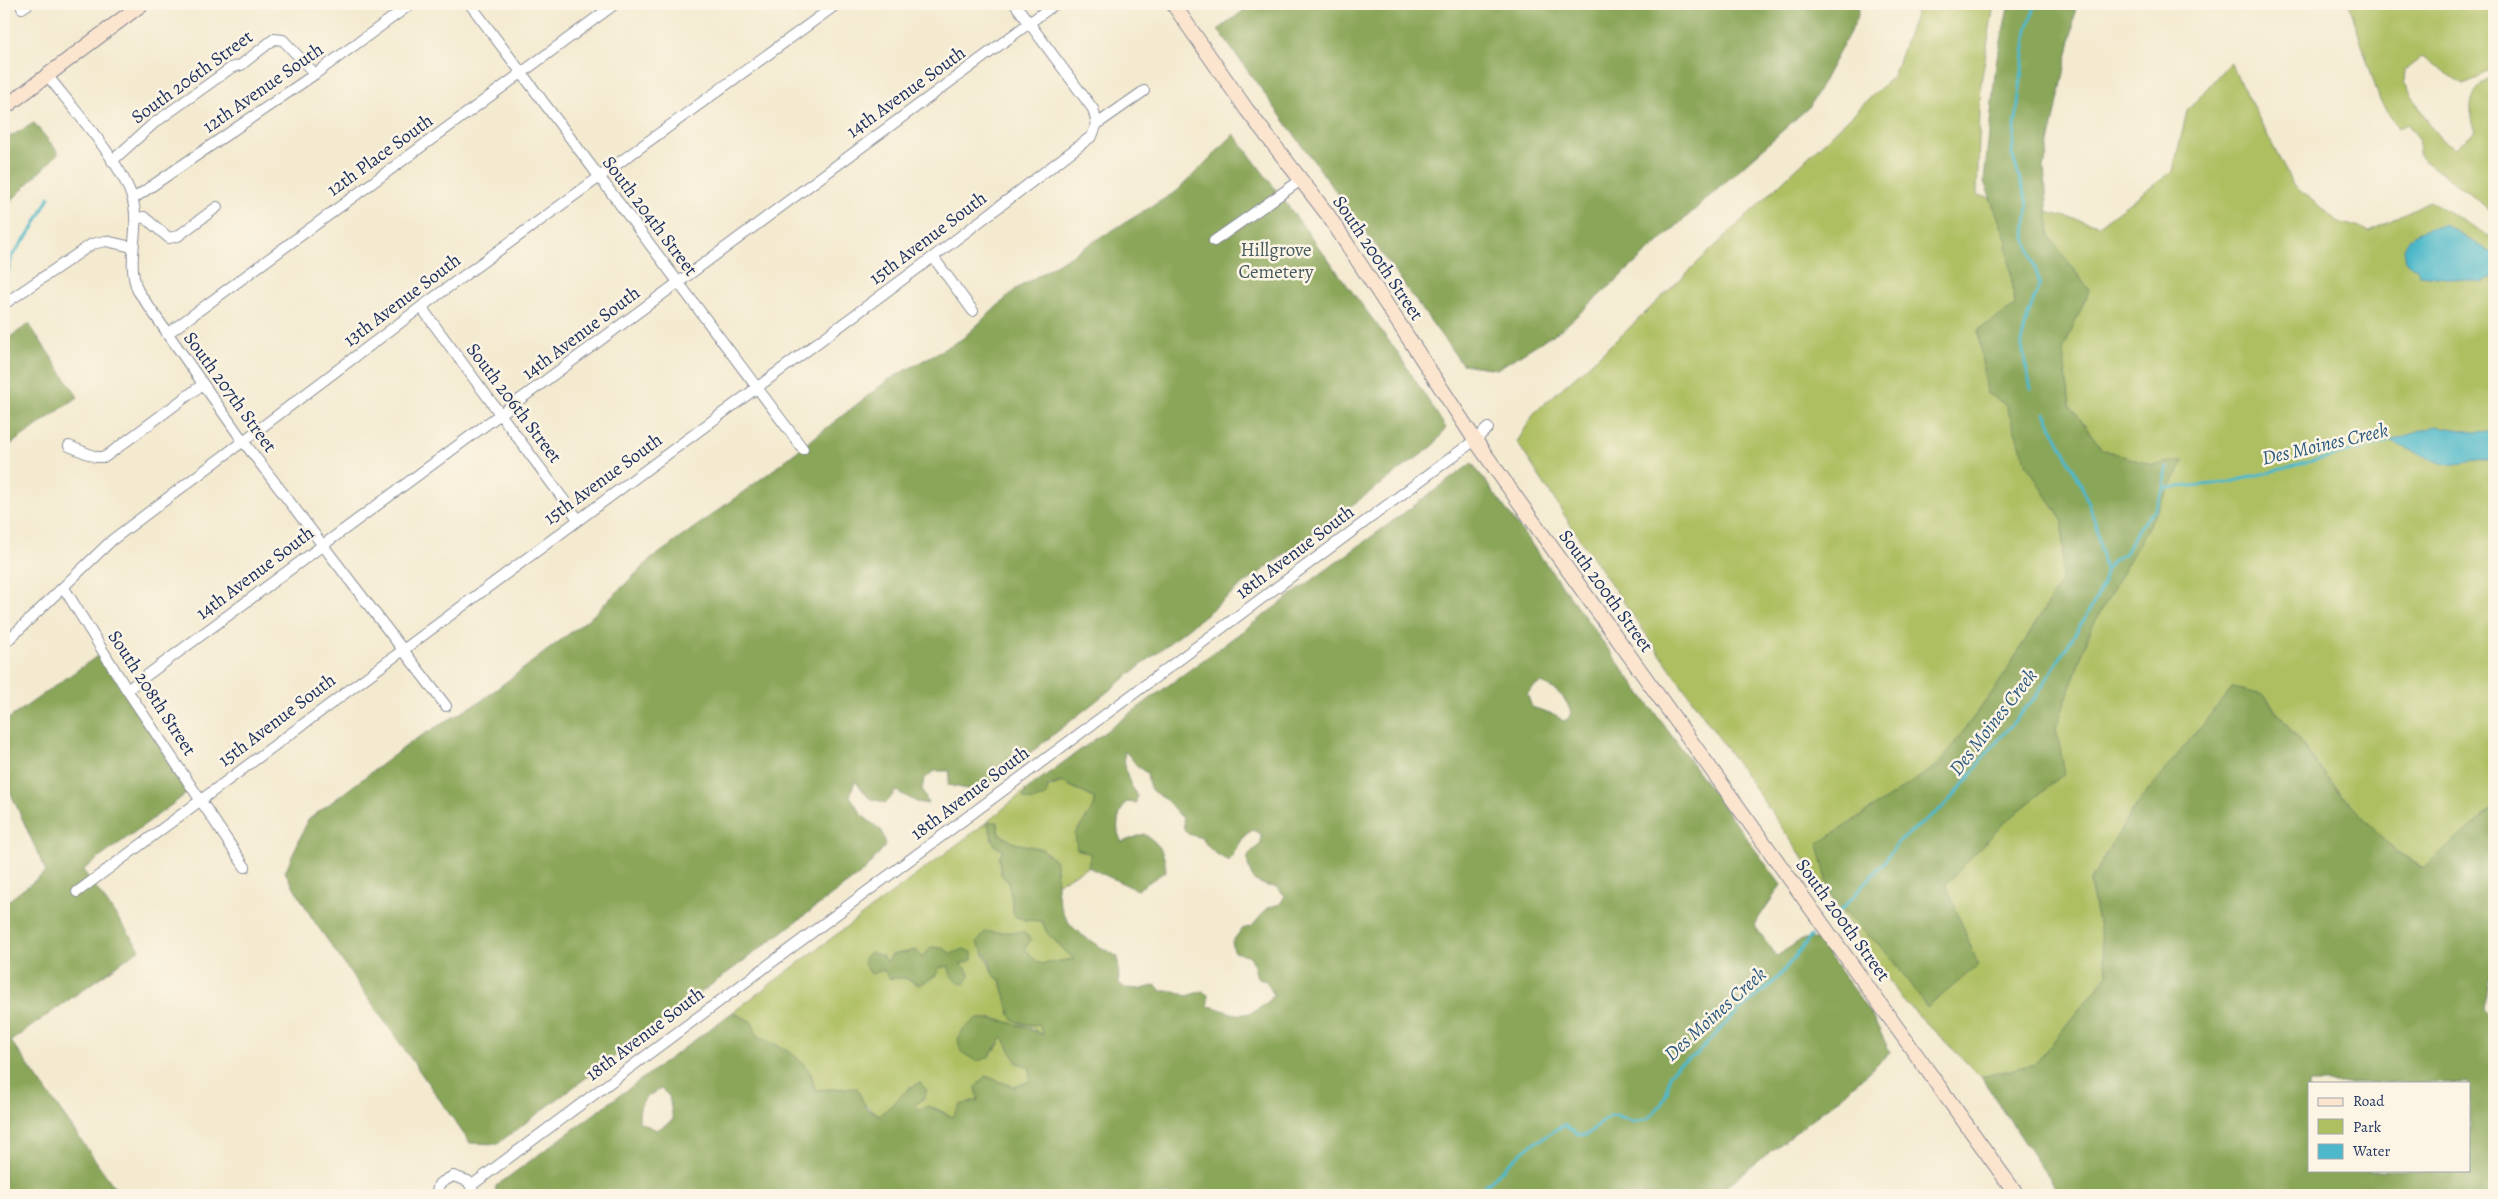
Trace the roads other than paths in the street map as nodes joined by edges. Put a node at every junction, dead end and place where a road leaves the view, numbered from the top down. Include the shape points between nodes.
1 (142, 4) edge
2 (411, 4) edge
3 (470, 4) edge
4 (615, 4) edge
5 (836, 4) edge
6 (1015, 4) edge
7 (1055, 4) edge
8 (1173, 4) edge
9 (1029, 23) junction
10 (522, 73) junction
11 (315, 74) junction
12 (47, 75) junction
13 (1144, 91) dead end
14 (4, 108) edge
15 (1097, 124) junction
16 (112, 161) junction
17 (598, 177) junction
18 (1301, 180) junction
19 (133, 199) junction
20 (217, 207) dead end
21 (135, 219) junction
22 (1214, 241) dead end
23 (132, 247) junction
24 (933, 257) junction
25 (677, 282) junction
26 (4, 304) edge
27 (421, 307) junction
28 (973, 311) dead end
29 (167, 334) junction
30 (202, 385) junction
31 (756, 388) junction
32 (500, 414) junction
33 (1488, 428) dead end
34 (1475, 440) junction
35 (243, 441) junction
36 (69, 446) dead end
37 (803, 449) dead end
38 (578, 519) junction
39 (323, 544) junction
40 (64, 588) junction
41 (4, 644) edge
42 (403, 648) junction
43 (127, 690) junction
44 (446, 706) dead end
45 (201, 799) junction
46 (245, 867) dead end
47 (77, 892) dead end
48 (473, 1190) edge
49 (436, 1195) edge
50 (2017, 1195) edge

1 - 12 main road
2 - 11 street, 12th Avenue South
3 - 10 street, South 204th Street
4 - 10 street, 12th Place South
5 - 17 street, 13th Avenue South
6 - 9 street
7 - 9 street, 14th Avenue South
8 - 18 main road, South 200th Street
9 - 15 street via 1093,109
9 - 25 street, 14th Avenue South
10 - 17 street, South 204th Street
10 - 29 street, 12th Place South
11 - 16 street, South 206th Street via 283,40 274,39 153,124
11 - 19 street, 12th Avenue South
12 - 14 main road
12 - 16 street, South 207th Street
13 - 15 street, 15th Avenue South
15 - 24 street, 15th Avenue South via 1092,136
16 - 19 street, South 207th Street
17 - 25 street, South 204th Street
17 - 27 street, 13th Avenue South
18 - 22 street
18 - 34 main road, South 200th Street via 1375,284
19 - 21 street, South 207th Street
20 - 21 street via 178,236 169,238 144,217
21 - 23 street, South 207th Street
23 - 26 street via 106,241 92,244
23 - 29 street, South 207th Street via 134,281
24 - 28 street
24 - 31 street, 15th Avenue South
25 - 31 street, South 204th Street
25 - 32 street, 14th Avenue South
27 - 32 street, South 206th Street
27 - 35 street, 13th Avenue South
29 - 30 street, South 207th Street
30 - 35 street, South 207th Street
30 - 36 street via 106,457 96,457
31 - 37 street, South 204th Street
31 - 38 street, 15th Avenue South
32 - 38 street, South 206th Street
32 - 39 street, 14th Avenue South
33 - 34 street, 18th Avenue South
34 - 48 street, 18th Avenue South
34 - 50 main road, South 200th Street
35 - 39 street, South 207th Street
35 - 40 street, 13th Avenue South via 112,540
38 - 42 street, 15th Avenue South
39 - 42 street, South 207th Street
39 - 43 street, 14th Avenue South
40 - 41 street, 13th Avenue South
40 - 43 street, South 208th Street
42 - 44 street, South 207th Street
42 - 45 street, 15th Avenue South
43 - 45 street, South 208th Street
45 - 46 street, South 208th Street
45 - 47 street, 15th Avenue South
48 - 49 street, 18th Avenue South via 464,1178 453,1176 439,1184

